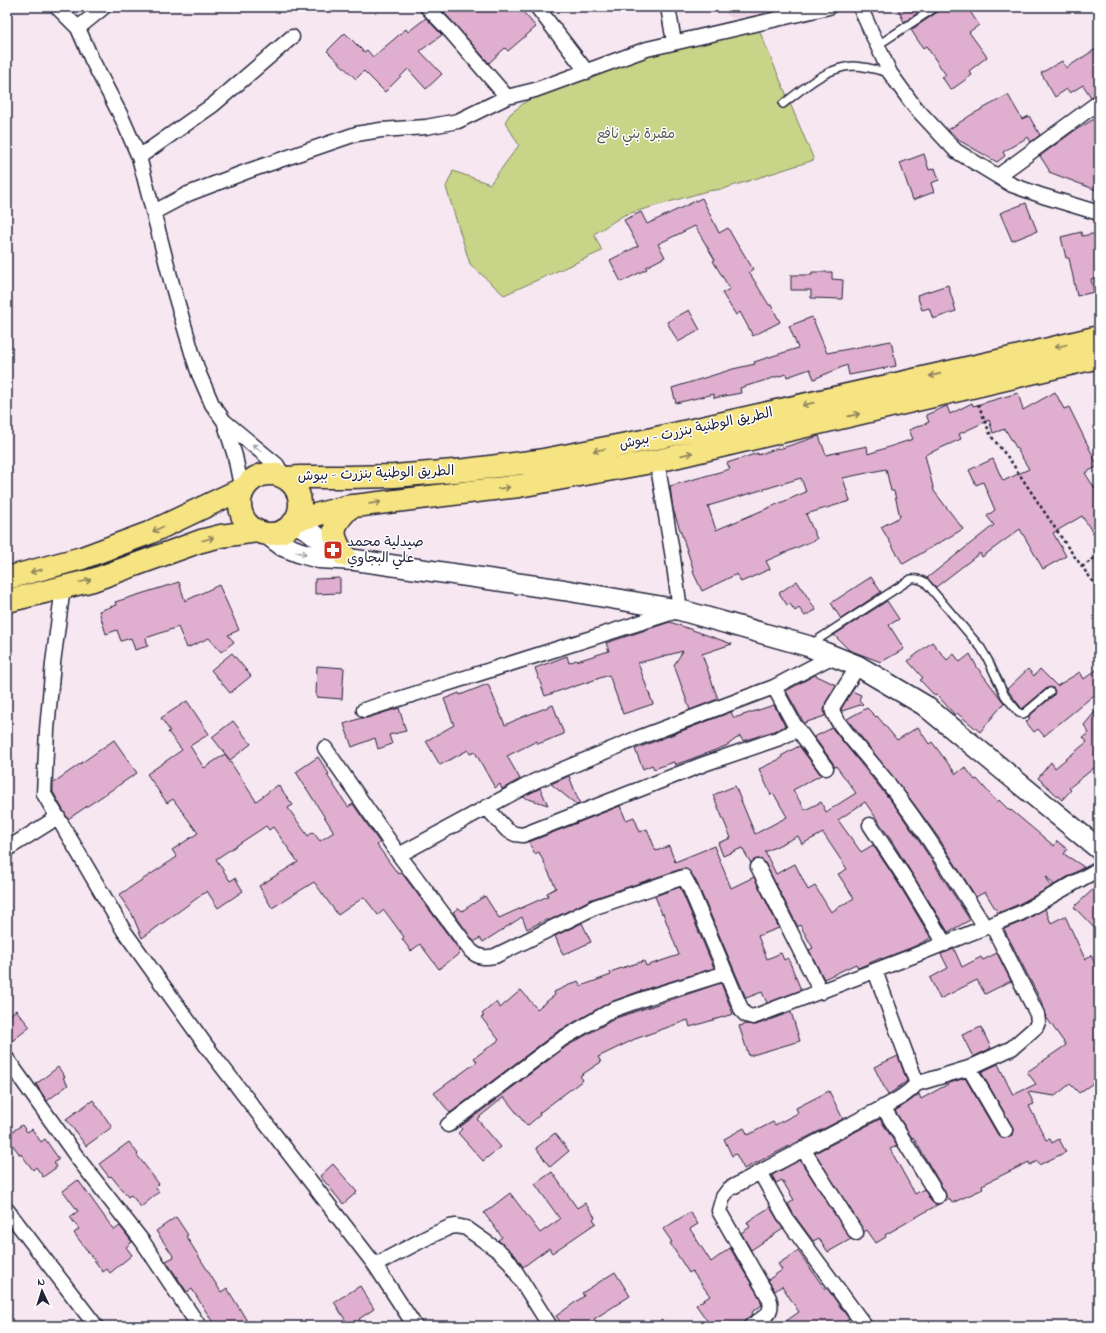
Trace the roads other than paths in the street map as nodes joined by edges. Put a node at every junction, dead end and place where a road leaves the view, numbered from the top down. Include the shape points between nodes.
1 (57, 7) edge
2 (104, 7) edge
3 (428, 7) edge
4 (536, 7) edge
5 (668, 7) edge
6 (829, 7) edge
7 (860, 7) edge
8 (936, 7) edge
9 (78, 28) junction
10 (292, 37) dead end
11 (674, 42) junction
12 (878, 45) junction
13 (586, 72) junction
14 (890, 73) junction
15 (507, 97) junction
16 (1099, 102) edge
17 (783, 104) dead end
18 (139, 157) junction
19 (998, 176) junction
20 (154, 212) junction
21 (1099, 213) edge
22 (1099, 337) edge
23 (1099, 358) edge
24 (224, 421) junction
25 (657, 461) junction
26 (285, 477) junction
27 (244, 488) junction
28 (350, 506) junction
29 (295, 521) junction
30 (262, 533) junction
31 (350, 558) junction
32 (7, 578) edge
33 (63, 587) junction
34 (7, 601) edge
35 (680, 610) junction
36 (808, 646) junction
37 (833, 656) junction
38 (858, 666) junction
39 (774, 687) junction
40 (1050, 692) dead end
41 (364, 710) dead end
42 (798, 729) junction
43 (326, 748) dead end
44 (826, 768) dead end
45 (486, 807) junction
46 (58, 817) junction
47 (870, 825) dead end
48 (7, 849) edge
49 (1099, 849) edge
50 (399, 855) junction
51 (758, 867) dead end
52 (1099, 869) edge
53 (989, 926) junction
54 (945, 944) junction
55 (875, 971) junction
56 (726, 973) junction
57 (821, 992) junction
58 (7, 1060) edge
59 (968, 1068) junction
60 (916, 1084) junction
61 (883, 1107) junction
62 (448, 1125) dead end
63 (1005, 1130) dead end
64 (803, 1149) junction
65 (760, 1172) junction
66 (938, 1196) dead end
67 (7, 1210) edge
68 (856, 1233) dead end
69 (375, 1265) junction
70 (96, 1326) edge
71 (198, 1326) edge
72 (415, 1326) edge
73 (550, 1326) edge
74 (751, 1326) edge
75 (865, 1326) edge

1 - 9 street
2 - 9 street
3 - 15 street
4 - 13 street
5 - 11 street
6 - 11 street
7 - 12 street
8 - 12 lane
9 - 18 street
10 - 18 street via 213,105
11 - 13 street via 647,49
12 - 14 street
13 - 15 street
14 - 17 lane via 853,66 839,68 826,73
14 - 19 street via 914,106 956,150
15 - 20 street via 458,121 356,134 331,142 188,194
16 - 19 street
18 - 20 street
19 - 21 street via 1043,196
20 - 24 street via 199,374 212,404
22 -> 26 main road, الطريق الوطنية بنزرت - ببوش via 648,440 538,461 394,476
25 -> 23 main road, الطريق الوطنية بنزرت - ببوش
26 -> 24 street via 277,465
24 - 27 street
28 -> 25 main road, الطريق الوطنية بنزرت - ببوش via 519,486
25 - 35 street
26 - 27 main road via 275,474 258,476 250,480
26 - 29 main road via 297,490 300,500 300,510
27 - 30 main road via 240,498 243,517 249,526
27 -> 32 main road via 149,534 82,558
28 - 29 main road, الطريق الوطنية بنزرت - ببوش
28 - 31 main road via 335,525 334,533 336,541
29 - 30 main road via 282,531
29 - 31 street via 332,549
30 -> 31 street via 301,553 319,558
33 -> 30 main road via 92,580 200,541 221,536
31 - 35 street
33 - 34 main road
33 - 46 street via 53,663 43,788
35 - 36 street
35 - 41 street
36 - 37 street
36 - 40 lane via 916,578 925,582 982,648 1004,696 1019,714 1025,713
37 - 38 street
37 - 39 street
38 - 49 street via 924,705
38 - 53 street via 832,711 896,792
39 - 42 street
39 - 45 street via 572,765
42 - 44 street
42 - 45 street via 523,835 508,830
43 - 50 street
45 - 50 street
46 - 48 street
46 - 69 street via 124,931 207,1048
47 - 54 street
50 - 56 street via 471,951 476,956 486,958 495,956 595,907 684,877
51 - 57 street
52 - 53 street via 1021,913
53 - 54 street
53 - 59 street via 1037,1014 1038,1022 1030,1034 1012,1048
54 - 55 street
55 - 57 street
55 - 60 street
56 - 57 street via 742,1011 752,1017
56 - 62 street via 619,1007 583,1026
58 - 71 street via 78,1160 143,1242
59 - 60 street
59 - 63 street
60 - 61 street via 913,1089
61 - 64 street
61 - 66 street
64 - 65 street
64 - 68 street
65 - 74 street via 730,1189 723,1197 719,1211 772,1305 767,1314
65 - 75 street via 787,1220
67 - 70 street
69 - 72 street
69 - 73 street via 450,1227 466,1228 509,1261

